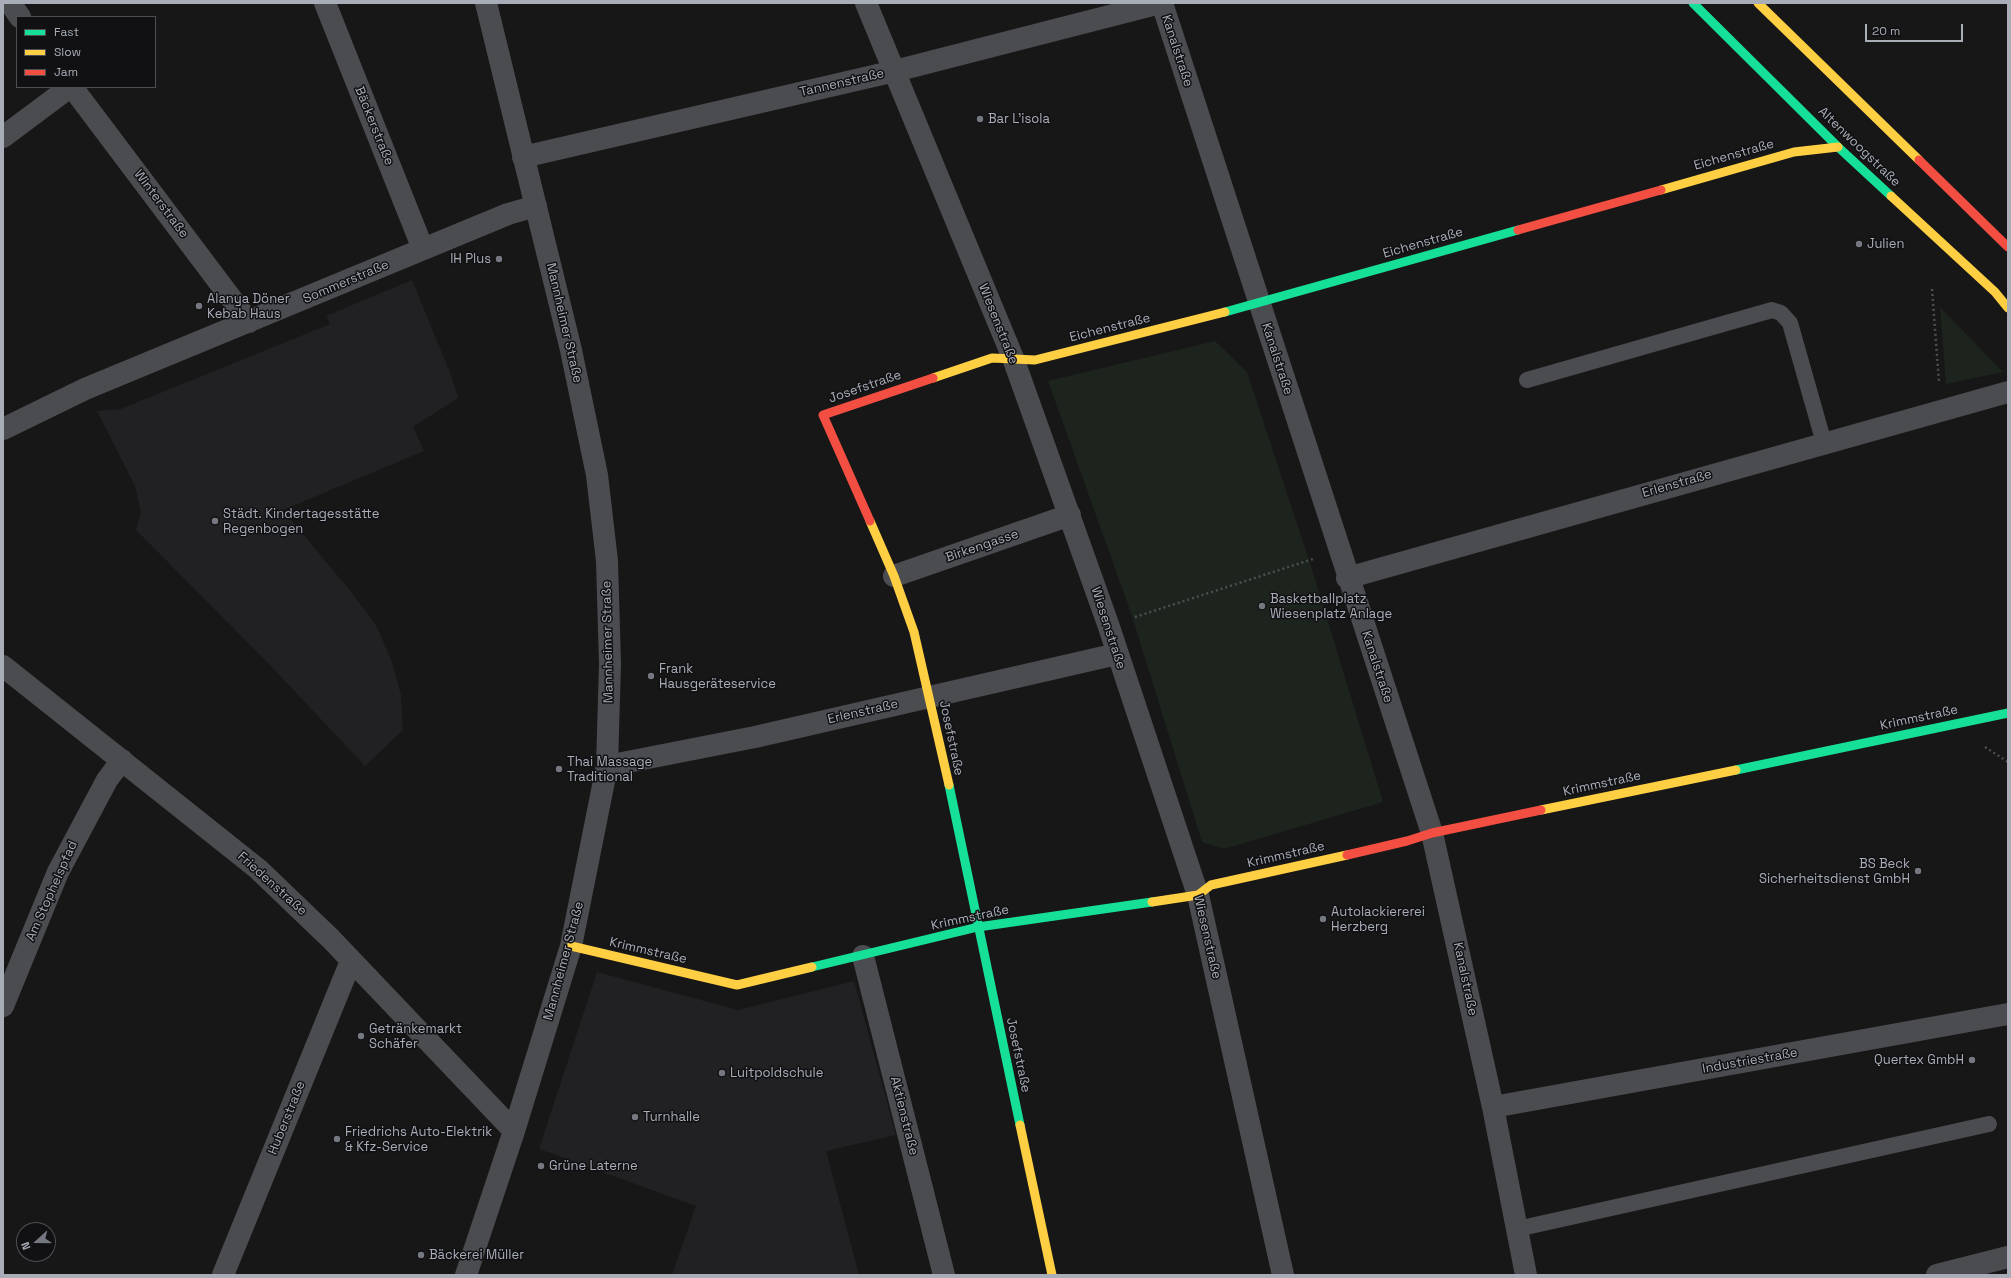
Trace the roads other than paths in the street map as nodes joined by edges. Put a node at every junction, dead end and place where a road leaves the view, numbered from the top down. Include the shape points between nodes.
1 (10, 3) edge
2 (325, 3) edge
3 (486, 3) edge
4 (866, 3) edge
5 (1161, 3) edge
6 (1693, 3) edge
7 (1758, 3) edge
8 (19, 16) edge
9 (895, 71) junction
10 (70, 88) edge
11 (72, 88) edge
12 (3, 137) edge
13 (1838, 147) junction
14 (524, 157) junction
15 (536, 206) junction
16 (2008, 247) edge
17 (424, 249) junction
18 (1260, 303) junction
19 (2008, 308) edge
20 (249, 322) junction
21 (1013, 358) junction
22 (1527, 380) dead end
23 (2008, 392) edge
24 (3, 429) edge
25 (1824, 443) junction
26 (1070, 515) junction
27 (894, 576) junction
28 (1347, 578) junction
29 (1117, 654) junction
30 (3, 666) edge
31 (930, 697) junction
32 (2008, 713) edge
33 (122, 760) junction
34 (607, 766) junction
35 (1432, 833) junction
36 (1198, 895) junction
37 (978, 927) junction
38 (571, 946) junction
39 (863, 956) junction
40 (351, 961) junction
41 (3, 1006) edge
42 (2008, 1014) edge
43 (1493, 1106) junction
44 (1989, 1124) dead end
45 (514, 1131) junction
46 (1517, 1229) junction
47 (2008, 1257) edge
48 (223, 1275) edge
49 (466, 1275) edge
50 (944, 1275) edge
51 (1052, 1275) edge
52 (1283, 1275) edge
53 (1526, 1275) edge
54 (1937, 1275) edge

1 - 8 street
2 - 17 street, Bäckerstraße
3 - 14 street, Mannheimer Straße
4 - 9 street, Wiesenstraße
5 - 9 street, Tannenstraße
5 - 18 street, Kanalstraße
6 - 13 street, Altenwoogstraße
7 - 16 street
9 - 14 street, Tannenstraße
9 - 21 street, Wiesenstraße
10 - 12 street
11 - 20 street, Winterstraße
13 - 18 street, Eichenstraße via 1794,152
13 - 19 street, Altenwoogstraße via 1995,292
14 - 15 street, Mannheimer Straße
15 - 17 street, Sommerstraße via 508,214
15 - 34 street, Mannheimer Straße via 598,475 607,561 610,664
17 - 20 street, Sommerstraße
18 - 21 street, Eichenstraße via 1035,360
18 - 28 street, Kanalstraße
20 - 24 street, Sommerstraße via 85,389
21 - 26 street, Wiesenstraße
21 - 27 street, Josefstraße via 992,358 823,415
22 - 25 lane via 1772,310 1781,313 1790,322
23 - 25 street, Erlenstraße
25 - 28 street, Erlenstraße
26 - 27 street, Birkengasse
26 - 29 street, Wiesenstraße
27 - 31 street, Josefstraße via 914,632
28 - 35 street, Kanalstraße
29 - 31 street, Erlenstraße
29 - 36 street, Wiesenstraße
30 - 33 street, Friedenstraße
31 - 34 street, Erlenstraße
31 - 37 street, Josefstraße
32 - 35 street, Krimmstraße
33 - 40 street, Friedenstraße via 258,869
33 - 41 street, Am Stophelspfad via 107,780 58,872
34 - 38 street, Mannheimer Straße
35 - 36 street, Krimmstraße via 1211,885
35 - 43 street, Kanalstraße
36 - 37 street, Krimmstraße
36 - 52 street, Wiesenstraße
37 - 39 street, Krimmstraße
37 - 51 street, Josefstraße
38 - 39 street, Krimmstraße via 737,985
38 - 45 street, Mannheimer Straße
39 - 50 street, Aktienstraße
40 - 45 street, Friedenstraße
40 - 48 street, Huberstraße
42 - 43 street, Industriestraße
43 - 46 street, Kanalstraße
44 - 46 lane
45 - 49 street, Mannheimer Straße
46 - 53 street, Kanalstraße
47 - 54 street

